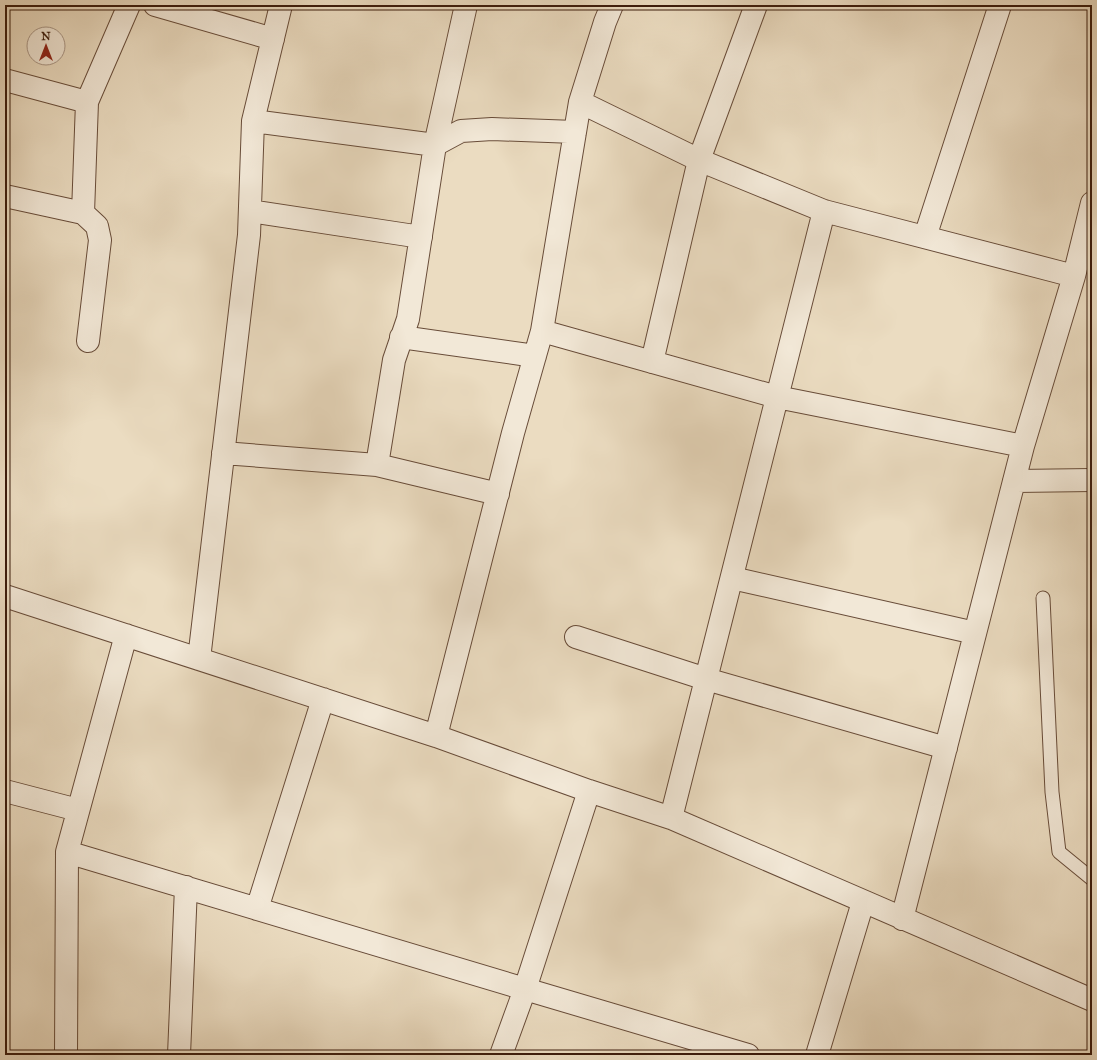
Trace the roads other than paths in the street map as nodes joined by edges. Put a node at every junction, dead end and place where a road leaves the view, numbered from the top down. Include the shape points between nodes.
1 (129, 5) edge
2 (155, 5) edge
3 (281, 5) edge
4 (466, 5) edge
5 (612, 5) edge
6 (756, 5) edge
7 (1000, 5) edge
8 (273, 39) junction
9 (5, 80) edge
10 (87, 102) junction
11 (580, 102) junction
12 (254, 122) junction
13 (575, 132) junction
14 (435, 145) junction
15 (699, 160) junction
16 (5, 196) edge
17 (1092, 203) edge
18 (250, 211) junction
19 (824, 211) junction
20 (83, 213) junction
21 (421, 237) junction
22 (925, 237) junction
23 (1074, 276) junction
24 (542, 331) junction
25 (401, 337) junction
26 (88, 341) dead end
27 (535, 356) junction
28 (652, 362) junction
29 (777, 397) junction
30 (1023, 446) junction
31 (223, 453) junction
32 (376, 465) junction
33 (1092, 480) edge
34 (1014, 481) junction
35 (498, 494) junction
36 (732, 578) junction
37 (5, 596) edge
38 (1043, 598) dead end
39 (975, 633) junction
40 (126, 635) junction
41 (576, 637) dead end
42 (199, 659) junction
43 (706, 679) junction
44 (323, 699) junction
45 (436, 736) junction
46 (946, 748) junction
47 (5, 791) edge
48 (589, 791) junction
49 (78, 810) junction
50 (671, 818) junction
51 (67, 852) junction
52 (1092, 879) edge
53 (186, 887) junction
54 (863, 902) junction
55 (257, 909) junction
56 (902, 918) junction
57 (525, 989) junction
58 (1092, 1000) edge
59 (739, 1054) edge
60 (66, 1055) edge
61 (179, 1055) edge
62 (502, 1055) edge
63 (817, 1055) edge

1 - 10 street
2 - 8 street
3 - 8 street
4 - 14 street
5 - 11 street
6 - 15 street
7 - 22 street
8 - 12 street
9 - 10 street
10 - 20 street
11 - 13 street
11 - 15 street
12 - 14 street
12 - 18 street
13 - 14 street via 492,129 461,131
13 - 24 street
14 - 21 street
15 - 19 street
15 - 28 street
16 - 20 street
17 - 23 street
18 - 21 street
18 - 31 street
19 - 22 street
19 - 29 street
20 - 26 street via 97,226 100,240
21 - 25 street via 408,319
22 - 23 street
23 - 30 street
24 - 27 street
24 - 28 street
25 - 27 street
25 - 32 street via 394,360
27 - 35 street
28 - 29 street
29 - 30 street
29 - 36 street
30 - 34 street
31 - 32 street
31 - 42 street
32 - 35 street
33 - 34 street
34 - 39 street
35 - 45 street
36 - 39 street
36 - 43 street
37 - 40 street
38 - 52 lane via 1052,792 1059,852
39 - 46 street
40 - 42 street
40 - 49 street
41 - 43 street
42 - 44 street
43 - 46 street
43 - 50 street
44 - 45 street
44 - 55 street
45 - 48 street
46 - 56 street
47 - 49 street
48 - 50 street
48 - 57 street
49 - 51 street
50 - 54 street
51 - 53 street
51 - 60 street
53 - 55 street
53 - 61 street
54 - 56 street
54 - 63 street
55 - 57 street
56 - 58 street
57 - 59 street
57 - 62 street

